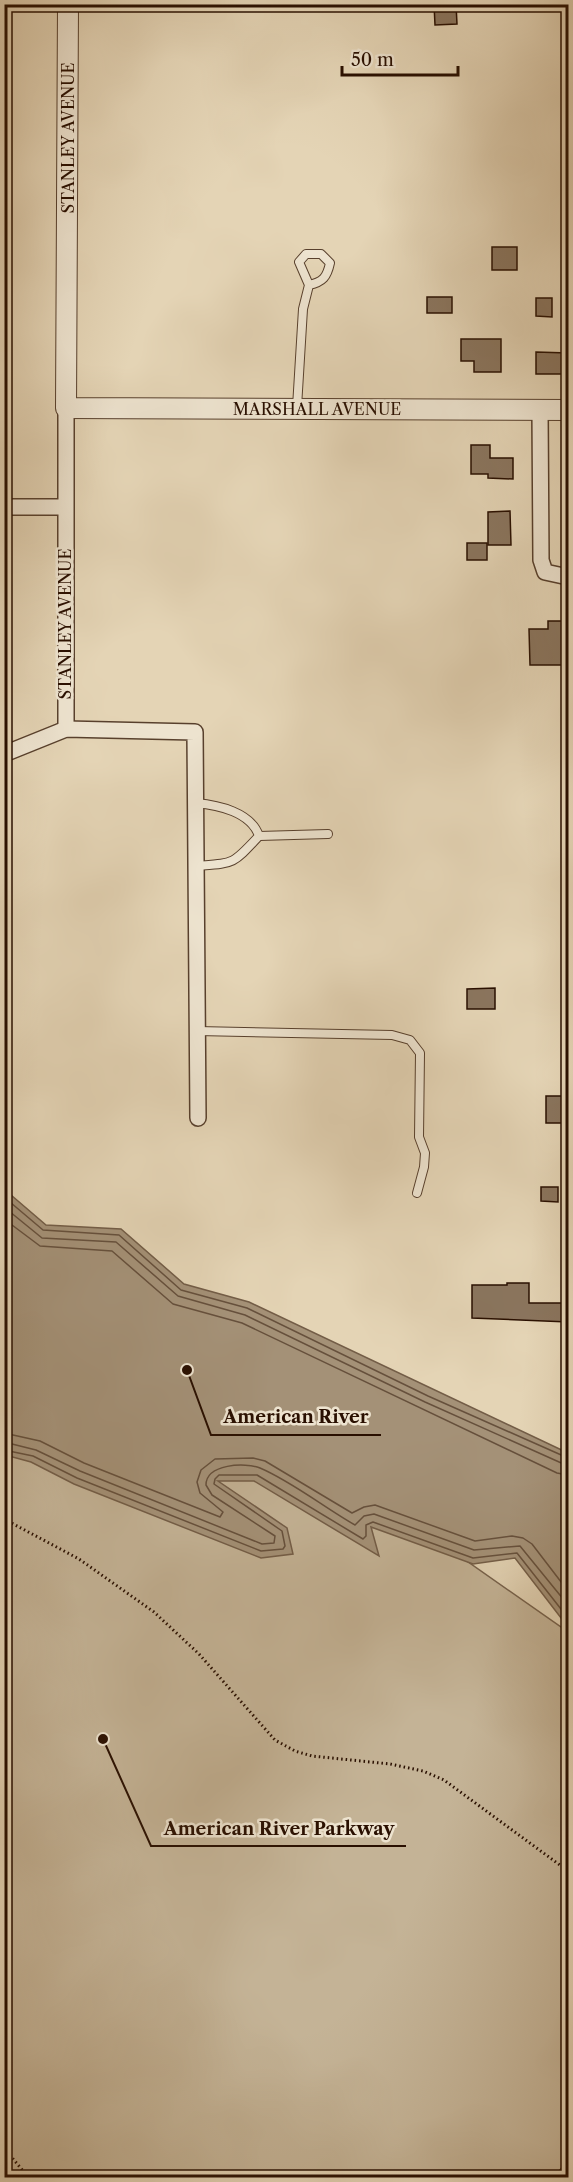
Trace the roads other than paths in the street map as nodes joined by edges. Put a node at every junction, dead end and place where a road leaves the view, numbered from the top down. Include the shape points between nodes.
1 (68, 4) edge
2 (309, 285) junction
3 (66, 408) junction
4 (297, 409) junction
5 (540, 410) junction
6 (568, 410) edge
7 (4, 507) edge
8 (65, 507) junction
9 (568, 577) edge
10 (66, 729) junction
11 (4, 754) edge
12 (196, 803) junction
13 (328, 834) dead end
14 (259, 836) junction
15 (196, 866) junction
16 (197, 1031) junction
17 (198, 1118) dead end
18 (417, 1193) dead end
19 (568, 2173) edge
20 (564, 2178) edge

1 - 3 street, STANLEY AVENUE
2 - 2 lane via 327,276 330,263 321,254 306,254 299,262
2 - 4 lane via 303,309
3 - 4 street, MARSHALL AVENUE
3 - 8 street, STANLEY AVENUE
4 - 5 street, MARSHALL AVENUE
5 - 6 street, MARSHALL AVENUE
5 - 9 street via 541,560 545,572
7 - 8 street
8 - 10 street, STANLEY AVENUE
10 - 11 street
10 - 12 street via 195,732
12 - 14 lane via 219,805 251,822
12 - 15 street
13 - 14 lane
14 - 15 lane via 239,859
15 - 16 street
16 - 17 street
16 - 18 lane via 392,1035 410,1040 420,1053 419,1137 425,1153
19 - 20 street

